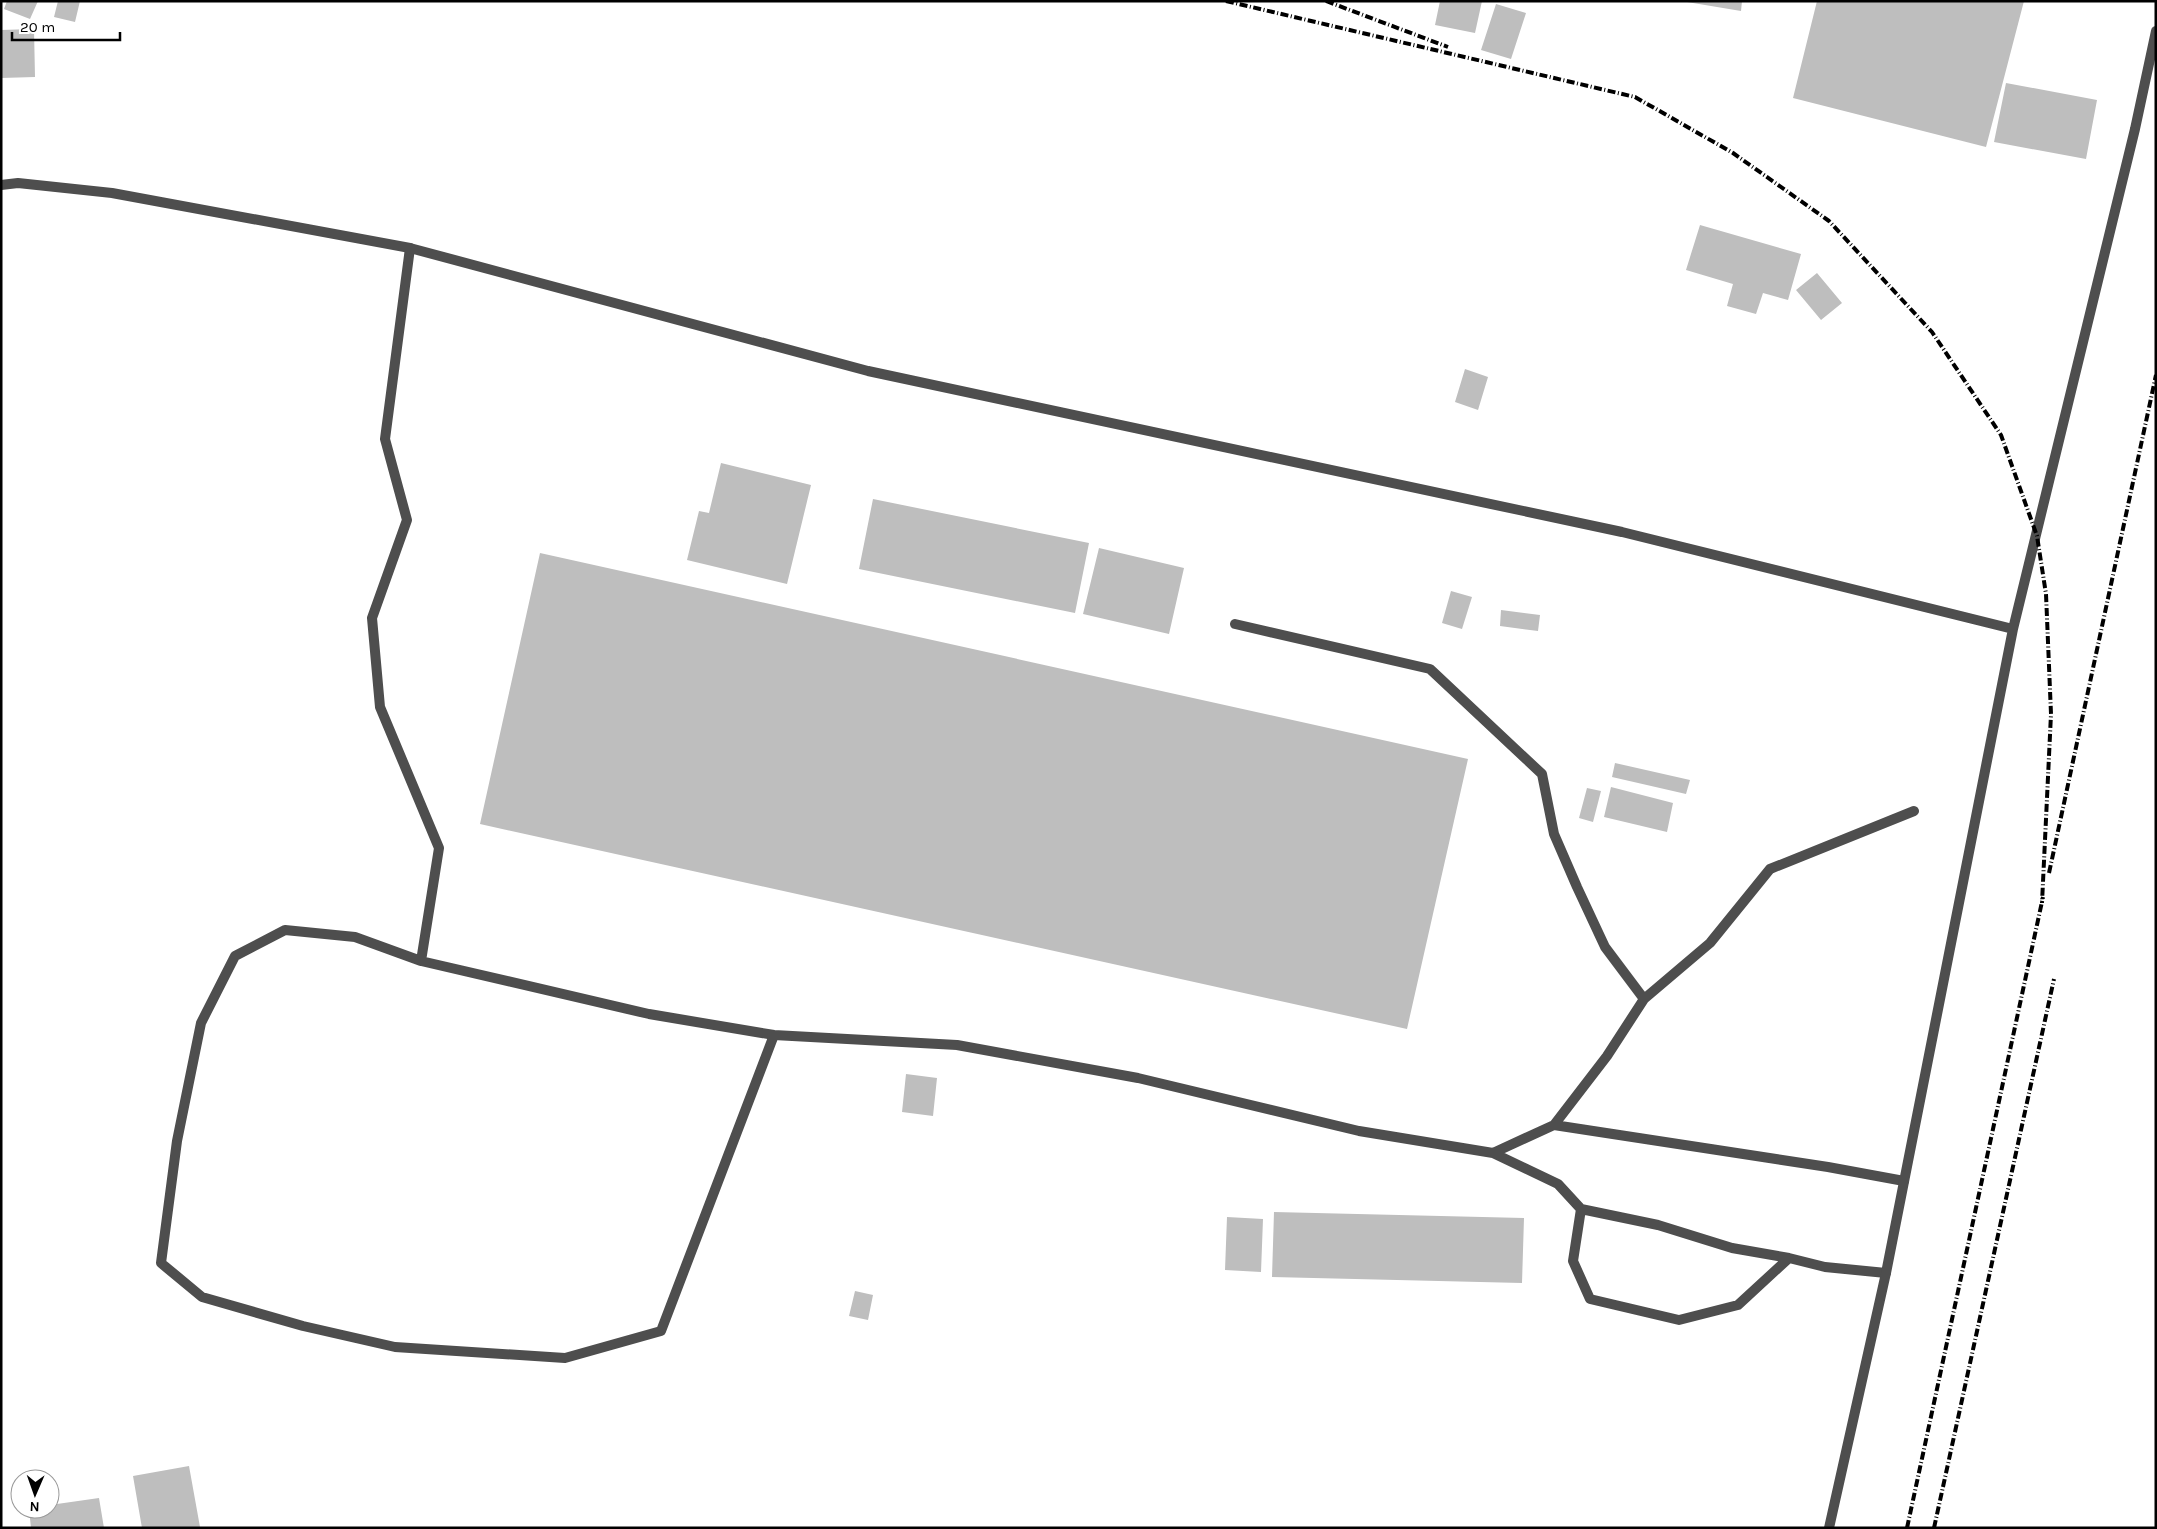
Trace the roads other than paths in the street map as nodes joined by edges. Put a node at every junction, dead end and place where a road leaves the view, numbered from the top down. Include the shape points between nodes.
1 (2156, 31) edge
2 (1, 185) edge
3 (410, 248) junction
4 (1235, 624) dead end
5 (2013, 629) junction
6 (1914, 810) dead end
7 (421, 961) junction
8 (1644, 1000) junction
9 (774, 1035) junction
10 (1554, 1125) junction
11 (1493, 1153) junction
12 (1904, 1181) junction
13 (1581, 1209) junction
14 (1789, 1258) junction
15 (1886, 1273) junction
16 (1830, 1528) edge

1 - 5 street
2 - 3 street via 18,183 112,193
3 - 5 street via 868,371 1622,532
3 - 7 street via 385,439 407,520 372,618 380,707 439,848
4 - 8 street via 1430,669 1542,774 1554,834 1577,887 1605,947
5 - 12 street
6 - 8 street via 1770,869 1710,943
7 - 9 street via 649,1014
7 - 9 street via 355,936 285,930 235,956 201,1023 177,1141 161,1263 202,1297 303,1326 395,1347 565,1358 661,1331
8 - 10 street via 1607,1056
9 - 11 street via 957,1045 1138,1078 1359,1130
10 - 11 street
10 - 12 street
11 - 13 street via 1558,1184
12 - 15 street
13 - 14 street via 1658,1225 1732,1248
13 - 14 street via 1573,1260 1590,1299 1661,1316 1679,1320 1738,1305
14 - 15 street via 1825,1267
15 - 16 street

